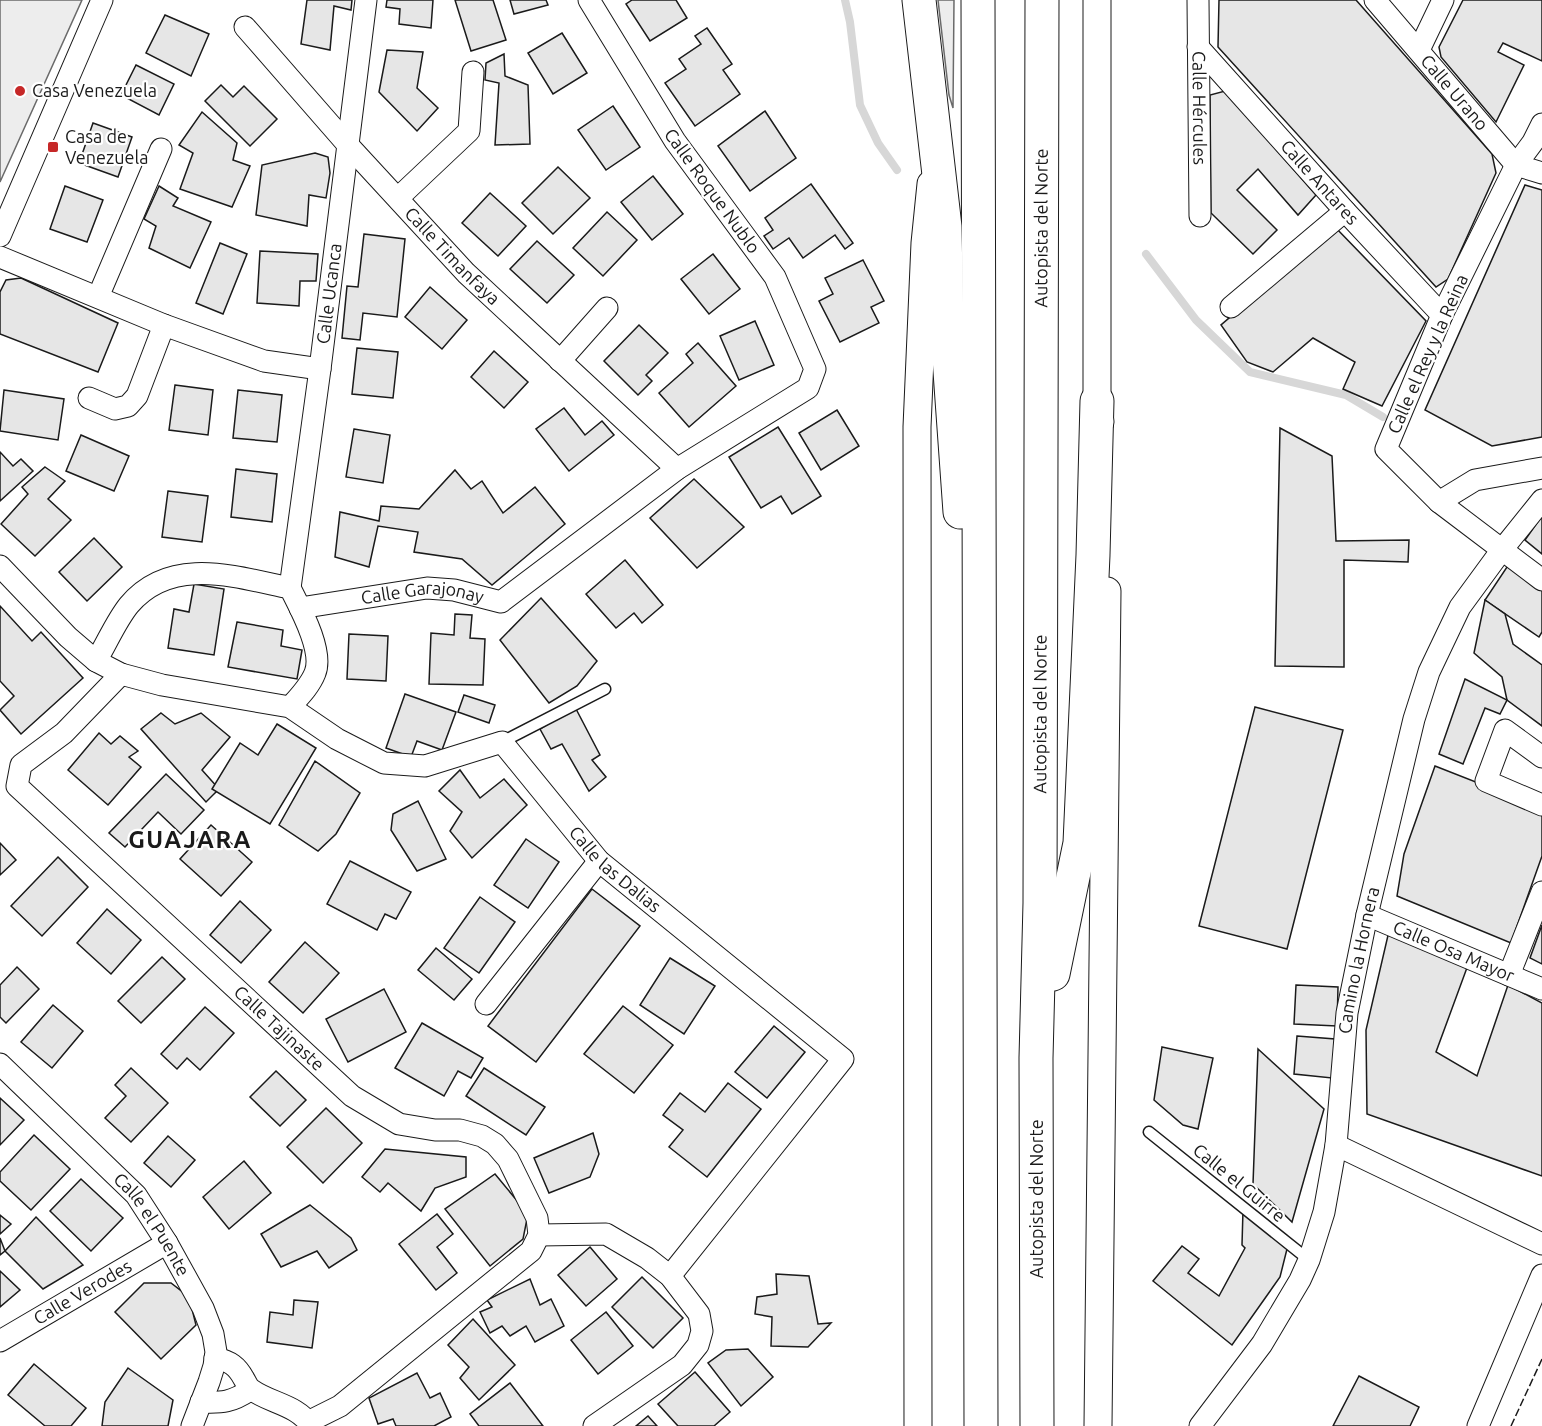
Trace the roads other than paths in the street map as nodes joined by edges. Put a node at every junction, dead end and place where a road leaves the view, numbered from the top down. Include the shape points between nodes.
1 (102, 0) edge
2 (366, 0) edge
3 (589, 0) edge
4 (919, 0) edge
5 (978, 0) edge
6 (1042, 0) edge
7 (1097, 0) edge
8 (1198, 0) edge
9 (1375, 0) edge
10 (1443, 0) edge
11 (245, 27) dead end
12 (1198, 47) junction
13 (1419, 50) junction
14 (473, 72) dead end
15 (1542, 124) edge
16 (348, 145) junction
17 (161, 148) dead end
18 (935, 150) junction
19 (1516, 165) junction
20 (1542, 173) edge
21 (398, 198) junction
22 (1345, 211) junction
23 (1200, 216) dead end
24 (0, 236) edge
25 (0, 257) edge
26 (98, 297) junction
27 (1231, 307) dead end
28 (608, 308) dead end
29 (1442, 315) junction
30 (164, 325) junction
31 (560, 361) junction
32 (320, 369) junction
33 (808, 388) joint
34 (89, 398) dead end
35 (1097, 401) junction
36 (1542, 468) edge
37 (677, 469) junction
38 (1542, 500) edge
39 (1439, 502) junction
40 (1501, 550) junction
41 (0, 566) edge
42 (1542, 580) edge
43 (290, 588) junction
44 (300, 608) junction
45 (96, 661) junction
46 (121, 674) junction
47 (606, 689) dead end
48 (290, 708) junction
49 (502, 742) junction
50 (1542, 757) edge
51 (981, 795) junction
52 (1542, 805) edge
53 (599, 861) junction
54 (1542, 892) edge
55 (1367, 915) junction
56 (1509, 975) junction
57 (1542, 989) edge
58 (486, 1004) dead end
59 (1036, 1058) junction
60 (0, 1064) edge
61 (1149, 1132) dead end
62 (1336, 1145) junction
63 (539, 1235) junction
64 (167, 1243) junction
65 (1542, 1244) edge
66 (1309, 1260) junction
67 (1542, 1275) edge
68 (670, 1276) junction
69 (0, 1341) edge
70 (215, 1358) junction
71 (250, 1389) junction
72 (201, 1402) junction
73 (310, 1424) edge
74 (192, 1426) edge
75 (594, 1426) edge
76 (918, 1426) edge
77 (981, 1426) edge
78 (1037, 1426) edge
79 (1098, 1426) edge
80 (1200, 1426) edge
81 (1478, 1426) edge

1 - 24 street
2 - 16 street, Calle Ucanca
3 - 33 street, Calle Roque Nublo via 675,141 775,278 815,369
4 - 18 highway
5 - 51 highway
6 - 59 highway, Autopista del Norte via 1040,903
7 - 35 street
8 - 12 street, Calle Hércules
9 - 13 street, Calle Urano
10 - 13 street
11 - 16 street, Calle Timanfaya
12 - 22 street, Calle Antares
12 - 23 street, Calle Hércules
13 - 19 street, Calle Urano
14 - 21 street via 469,131
15 - 19 street, Calle el Rey y la Reina
16 - 21 street, Calle Timanfaya
16 - 32 street, Calle Ucanca
17 - 26 street
18 - 51 highway via 945,227 947,329
18 - 76 street via 925,243 917,428
19 - 20 street
19 - 29 street, Calle el Rey y la Reina
21 - 31 street, Calle Timanfaya via 466,273
22 - 27 street
22 - 29 street, Calle Antares
25 - 26 street
26 - 30 street
28 - 31 street
29 - 39 street, Calle el Rey y la Reina via 1386,448
30 - 32 street via 264,361
30 - 34 street via 137,396 128,406 115,409
31 - 37 street, Calle Timanfaya
32 - 43 street, Calle Ucanca
33 - 37 street, Calle Garajonay
35 - 59 highway via 1080,843
35 - 79 street via 1108,470
36 - 39 street via 1475,480
37 - 44 street, Calle Garajonay via 501,602 454,590 427,588
38 - 40 street, Camino la Hornera
39 - 40 street, Calle el Rey y la Reina
40 - 42 street, Calle el Rey y la Reina
40 - 55 street, Camino la Hornera via 1460,607 1429,672
41 - 45 street
43 - 44 street
43 - 45 street via 217,573 182,574 145,589 128,607
44 - 48 street via 316,650 316,670
45 - 46 street
46 - 48 street via 162,686
46 - 63 street, Calle Tajinaste via 64,733 21,765 17,786 352,1096 399,1124 435,1131 460,1130 495,1144 508,1159 537,1218
47 - 49 lane
48 - 49 street via 337,740 384,763 425,766
49 - 53 street, Calle las Dalias
50 - 52 street via 1505,730 1486,781
51 - 77 highway
53 - 58 street
53 - 68 street, Calle las Dalias via 843,1059
54 - 56 street
55 - 56 street, Calle Osa Mayor
55 - 62 street, Camino la Hornera via 1347,1013
56 - 57 street, Calle Osa Mayor
59 - 78 highway, Autopista del Norte
60 - 64 street, Calle el Puente via 136,1195
61 - 66 lane, Calle el Guirre
62 - 65 street
62 - 66 street, Camino la Hornera
63 - 68 street via 606,1234
63 - 73 street via 531,1251 340,1406
64 - 69 street, Calle Verodes
64 - 70 street, Calle el Puente via 203,1308 213,1334
66 - 80 street, Camino la Hornera via 1262,1344
67 - 81 street
68 - 75 street via 699,1314 702,1331 698,1345 682,1365
70 - 71 street via 227,1360 238,1369
70 - 72 street, Calle el Puente
71 - 72 street via 234,1401
71 - 73 street via 285,1405
72 - 74 street, Calle el Puente

